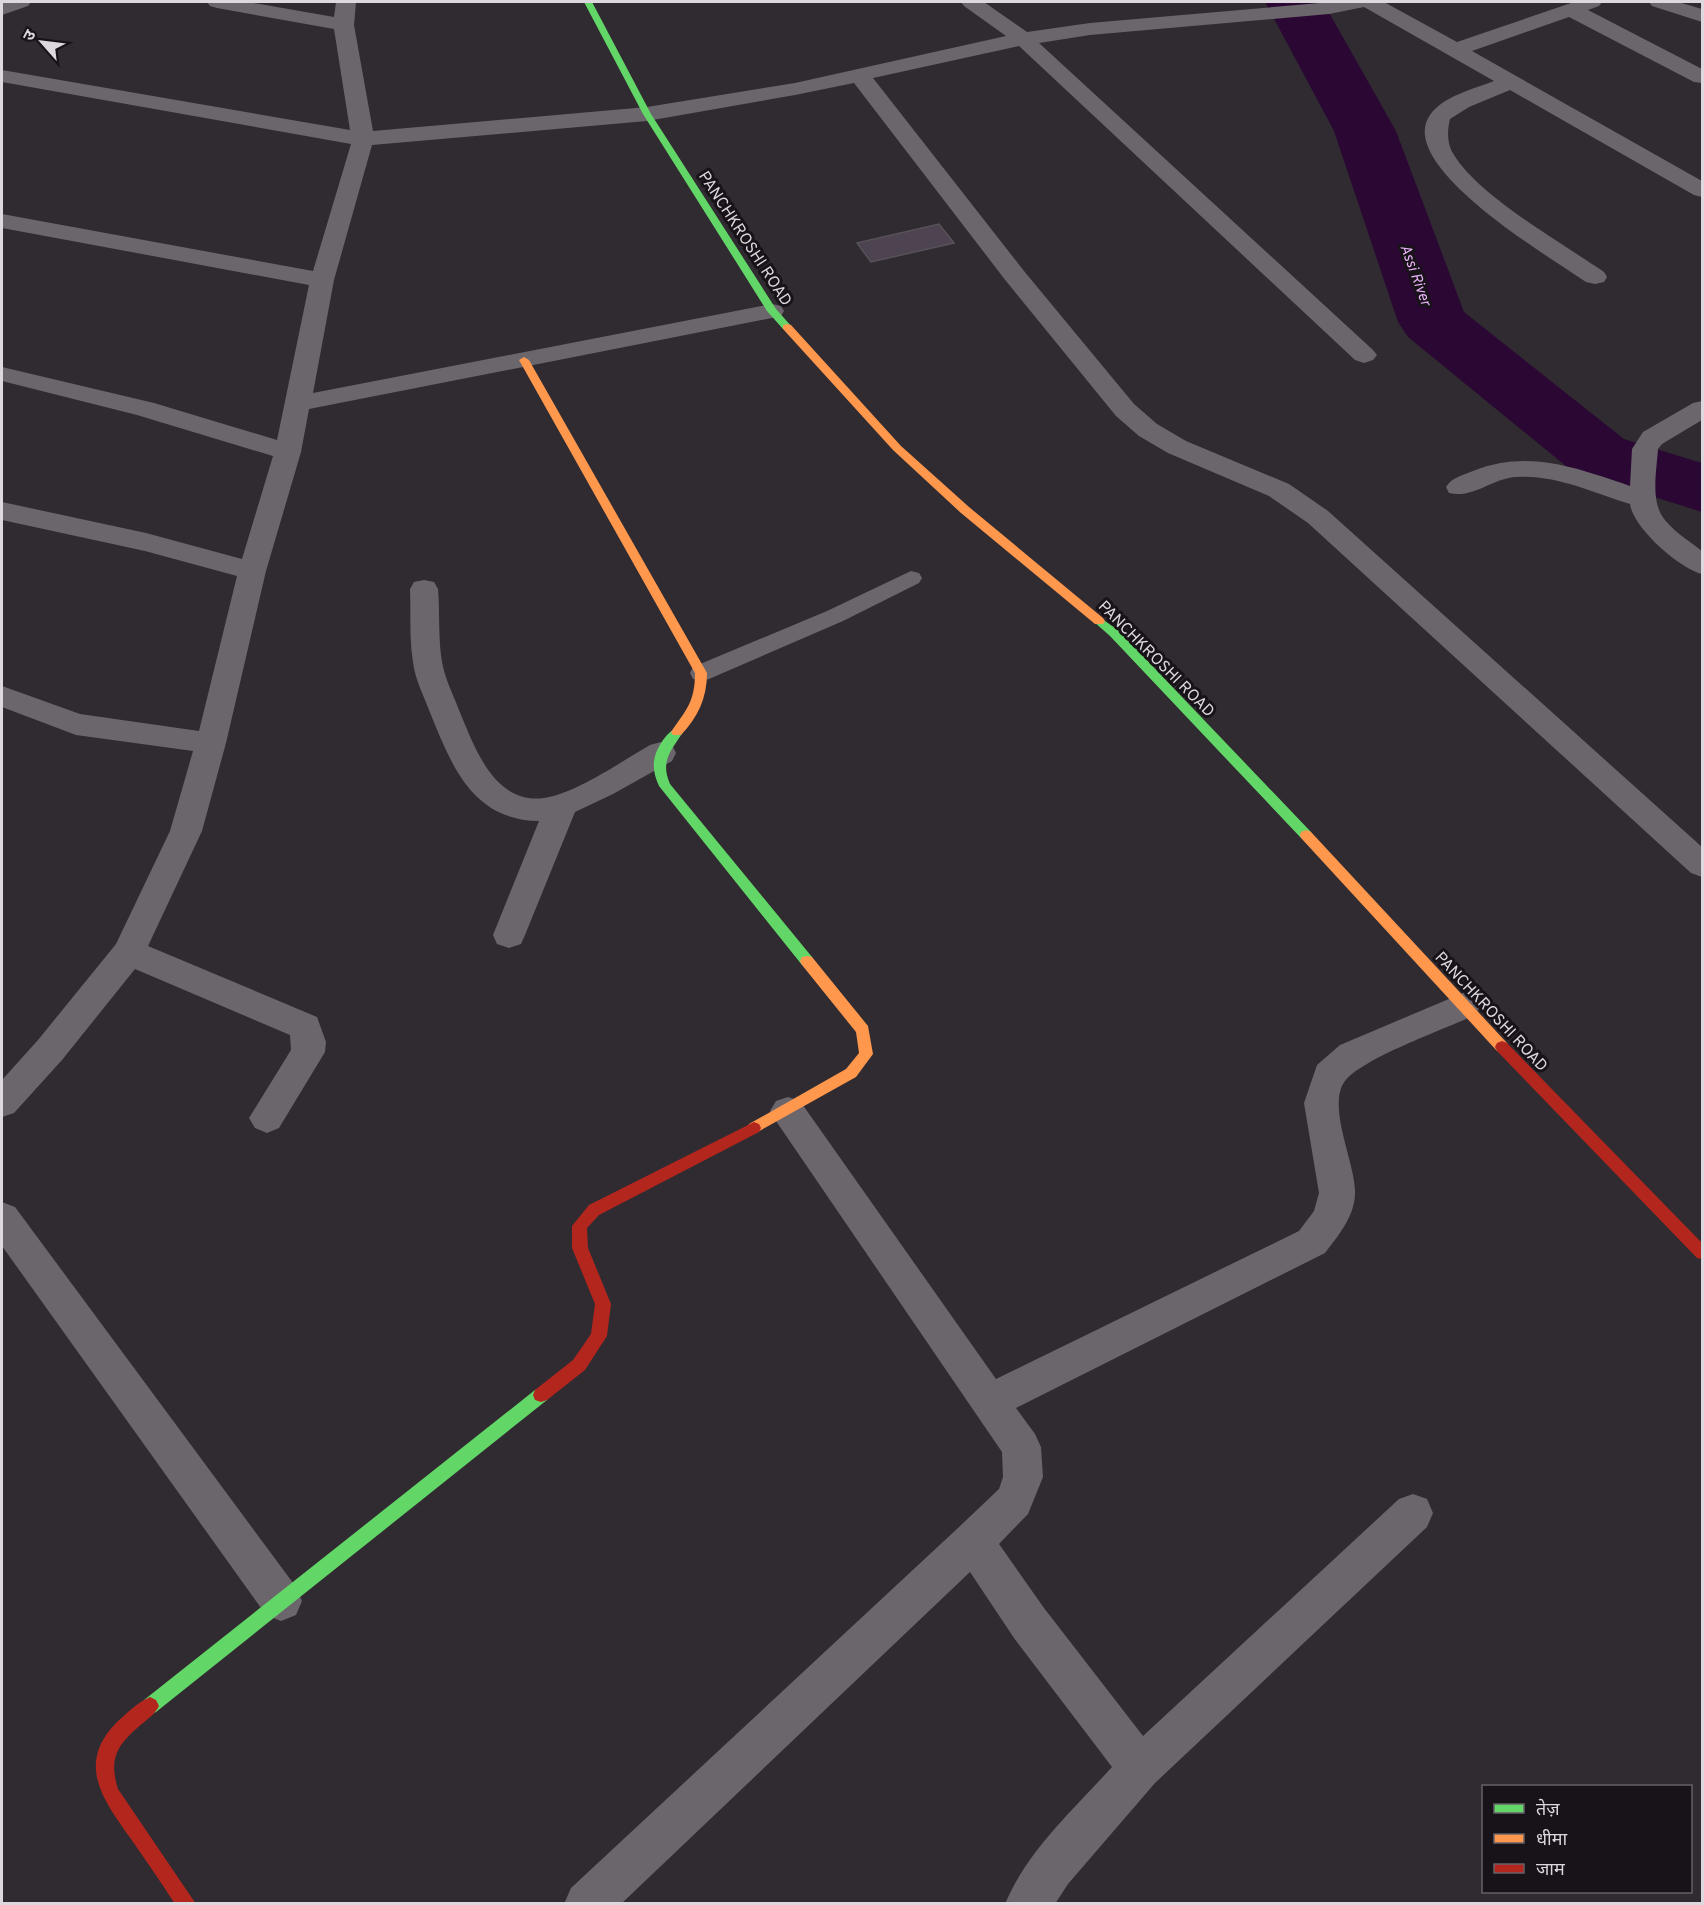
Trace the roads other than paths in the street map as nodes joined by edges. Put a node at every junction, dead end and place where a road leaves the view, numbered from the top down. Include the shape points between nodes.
1 (21, 2) edge
2 (217, 2) edge
3 (588, 2) edge
4 (971, 2) edge
5 (1358, 2) edge
6 (1370, 2) edge
7 (1592, 2) edge
8 (1659, 2) edge
9 (2, 9) edge
10 (1571, 10) junction
11 (345, 13) edge
12 (1702, 16) edge
13 (1023, 39) junction
14 (1455, 50) junction
15 (859, 75) junction
16 (2, 76) edge
17 (1702, 77) edge
18 (1512, 82) junction
19 (647, 114) junction
20 (363, 139) junction
21 (1702, 190) edge
22 (2, 221) edge
23 (1595, 277) dead end
24 (322, 280) junction
25 (771, 312) junction
26 (1364, 355) dead end
27 (524, 360) junction
28 (2, 374) edge
29 (299, 404) junction
30 (1702, 409) edge
31 (288, 452) junction
32 (1459, 487) dead end
33 (1643, 495) junction
34 (2, 511) edge
35 (1702, 565) edge
36 (252, 571) junction
37 (911, 578) dead end
38 (424, 589) dead end
39 (701, 673) junction
40 (2, 696) edge
41 (211, 742) junction
42 (661, 753) junction
43 (562, 806) junction
44 (1702, 865) edge
45 (509, 935) dead end
46 (129, 952) junction
47 (1463, 1006) junction
48 (2, 1103) edge
49 (788, 1111) junction
50 (267, 1119) dead end
51 (2, 1218) edge
52 (1702, 1254) edge
53 (991, 1401) junction
54 (1413, 1513) dead end
55 (973, 1540) junction
56 (281, 1600) junction
57 (1140, 1768) junction
58 (187, 1904) edge
59 (586, 1904) edge
60 (1028, 1904) edge

1 - 9 street
2 - 11 street
3 - 19 street, PANCHKROSHI ROAD
4 - 13 street
5 - 13 street
6 - 14 street
7 - 10 street
8 - 12 street
10 - 14 street
10 - 17 street
11 - 20 street
13 - 15 street
13 - 26 street
14 - 18 street
15 - 19 street
15 - 44 street via 1125,410 1177,447 1279,490 1318,517
16 - 20 street
18 - 21 street
18 - 23 street via 1448,109 1439,118 1437,134 1443,156 1474,192
19 - 20 street
19 - 25 street, PANCHKROSHI ROAD
20 - 24 street
22 - 24 street
24 - 29 street
25 - 27 street
25 - 47 street, PANCHKROSHI ROAD via 897,448 965,510 1114,633
27 - 29 street
27 - 39 street
28 - 31 street via 145,409
29 - 31 street
30 - 33 street via 1652,438 1645,449
31 - 36 street
32 - 33 street via 1499,471 1522,468
33 - 35 street via 1644,508 1653,523
34 - 36 street via 146,542
36 - 41 street
37 - 39 lane via 835,616
38 - 43 street via 429,670 472,773 502,800 520,808
39 - 42 street via 704,690 696,710
40 - 41 street via 76,724
41 - 46 street via 186,831
42 - 43 street
42 - 49 street via 658,770 665,786 863,1030 866,1054 851,1073
43 - 45 street
46 - 48 street
46 - 50 street via 305,1027 308,1052
47 - 52 street, PANCHKROSHI ROAD
47 - 53 street via 1352,1055 1329,1075 1321,1103 1337,1193 1330,1217 1312,1242
49 - 53 street
49 - 56 street via 594,1210 579,1227 580,1248 603,1304 599,1336 579,1365
51 - 56 street
53 - 55 street via 1021,1447 1023,1478 1014,1502
54 - 57 street
55 - 57 street via 1029,1623
55 - 59 street
56 - 58 street via 108,1743 103,1780
57 - 60 street via 1052,1868

